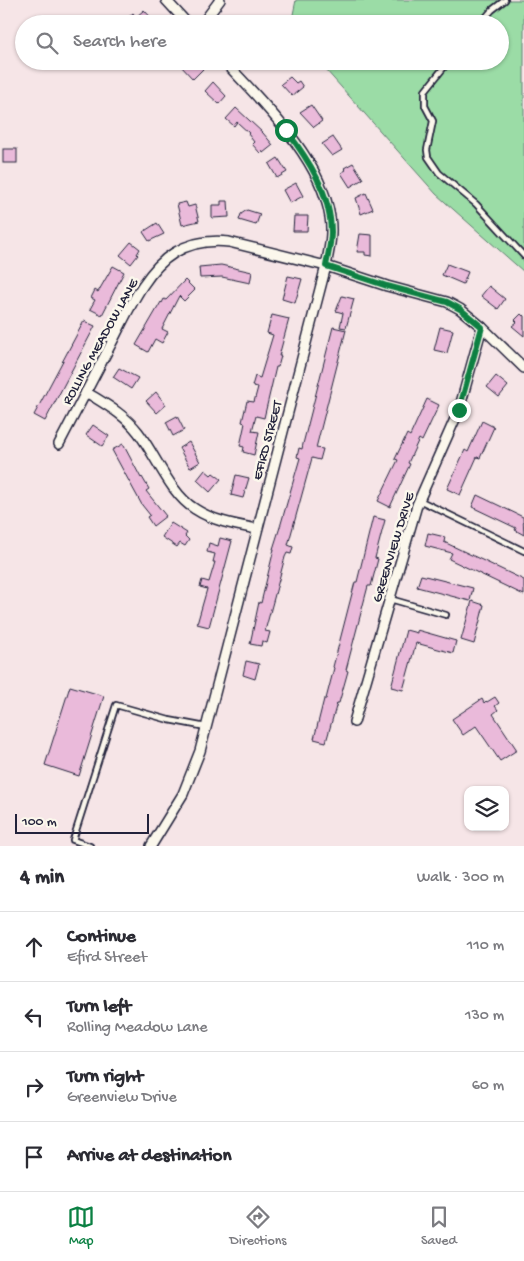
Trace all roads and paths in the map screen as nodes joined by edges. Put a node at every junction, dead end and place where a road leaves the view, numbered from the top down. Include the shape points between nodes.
1 (166, 0) edge
2 (220, 0) edge
3 (505, 0) edge
4 (180, 15) edge
5 (209, 15) edge
6 (488, 15) edge
7 (232, 70) edge
8 (442, 70) edge
9 (524, 256) edge
10 (326, 266) junction
11 (482, 327) junction
12 (524, 368) edge
13 (86, 392) junction
14 (59, 444) dead end
15 (419, 500) junction
16 (257, 529) junction
17 (524, 551) edge
18 (390, 599) junction
19 (446, 615) dead end
20 (354, 722) dead end
21 (206, 727) junction
22 (90, 846) edge
23 (151, 846) edge

1 - 4 street
2 - 5 street
3 - 6 lane
7 - 10 street, EFIRD STREET via 286,130 316,178 330,218
8 - 9 lane via 425,91 425,106 433,121 428,158 438,173 476,204
10 - 11 street, ROLLING MEADOW LANE via 447,302
10 - 13 street, ROLLING MEADOW LANE via 229,242 215,241 174,253 145,284
10 - 16 street, EFIRD STREET
11 - 12 street, ROLLING MEADOW LANE
11 - 15 street, GREENVIEW DRIVE via 459,410
13 - 14 street, ROLLING MEADOW LANE
13 - 16 street via 128,420 180,497 194,509 222,521
15 - 17 lane
15 - 18 street, GREENVIEW DRIVE
16 - 21 street, EFIRD STREET
18 - 19 lane
18 - 20 street, GREENVIEW DRIVE
21 - 22 lane via 116,705 73,840
21 - 23 street, EFIRD STREET via 195,768 183,794

